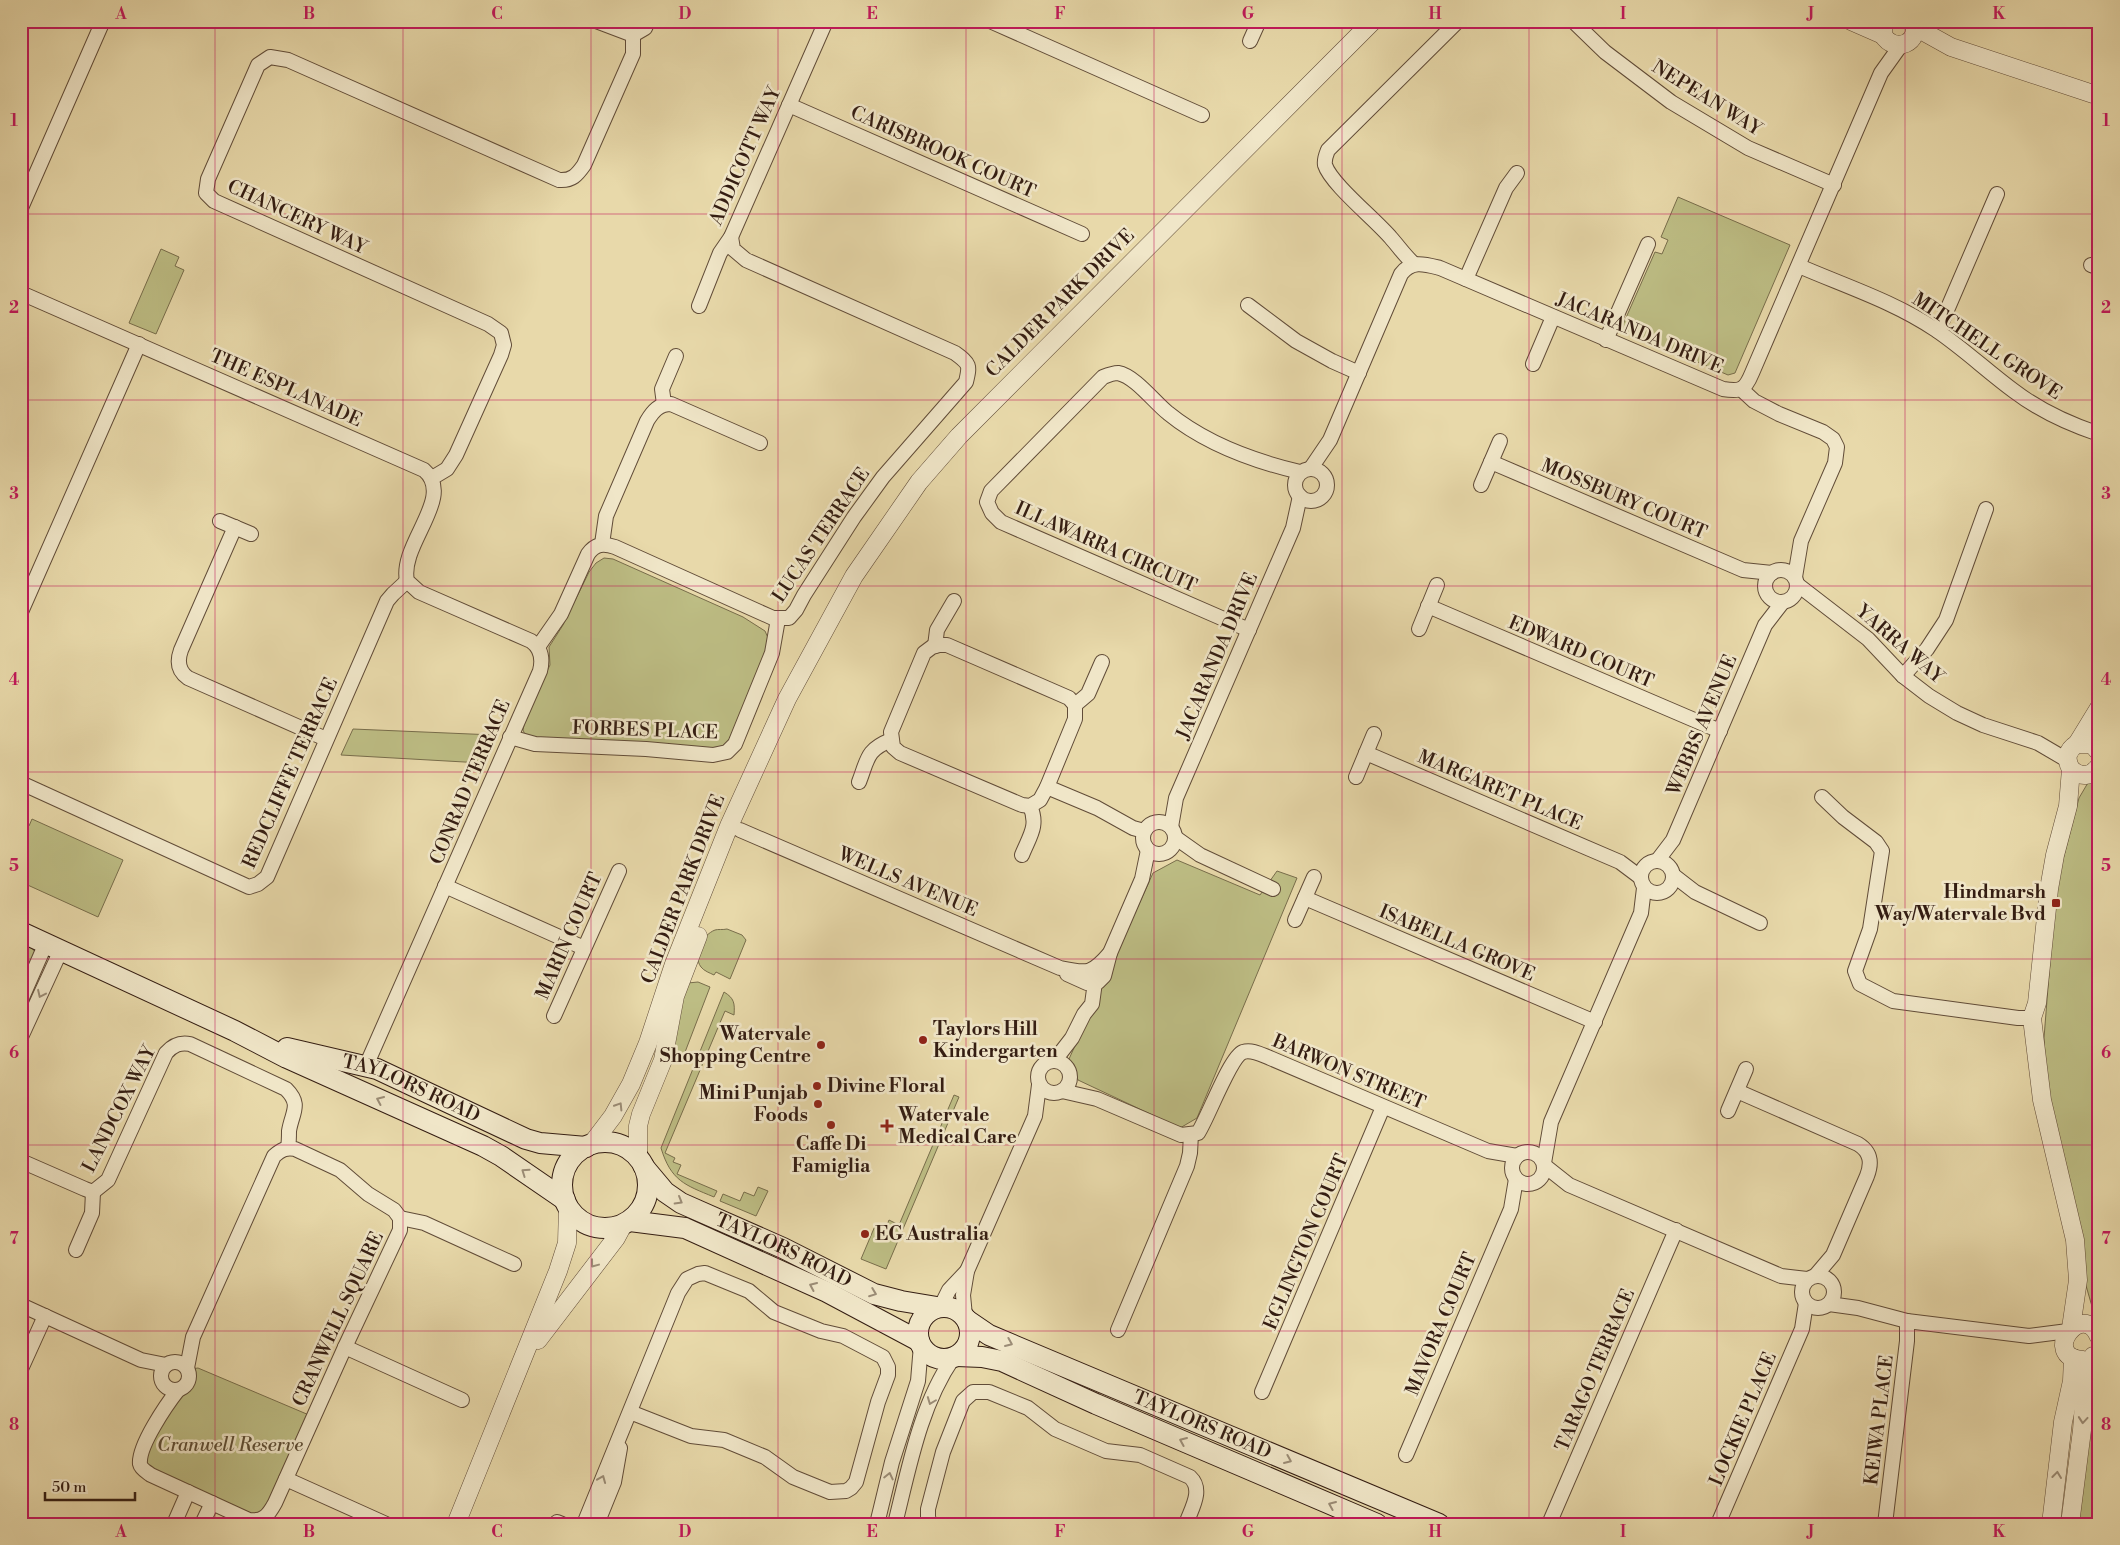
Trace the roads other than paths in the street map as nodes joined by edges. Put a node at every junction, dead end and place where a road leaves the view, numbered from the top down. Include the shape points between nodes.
1 (104, 21) edge
2 (596, 21) edge
3 (648, 21) edge
4 (826, 21) edge
5 (990, 21) edge
6 (1259, 21) edge
7 (1373, 21) edge
8 (1458, 21) edge
9 (1573, 21) edge
10 (1851, 21) edge
11 (1899, 33) edge
12 (633, 36) junction
13 (1250, 41) dead end
14 (2099, 96) edge
15 (789, 105) junction
16 (1202, 115) dead end
17 (1517, 173) dead end
18 (1834, 185) junction
19 (1997, 194) dead end
20 (21, 208) edge
21 (1082, 234) dead end
22 (730, 237) junction
23 (1648, 244) dead end
24 (1414, 264) junction
25 (1799, 266) junction
26 (1466, 279) junction
27 (21, 293) edge
28 (1248, 304) dead end
29 (699, 306) dead end
30 (1553, 317) junction
31 (1938, 332) junction
32 (1606, 340) junction
33 (139, 344) junction
34 (676, 356) dead end
35 (1533, 364) dead end
36 (1360, 373) junction
37 (1741, 390) junction
38 (664, 404) junction
39 (2099, 434) edge
40 (1500, 441) dead end
41 (760, 443) dead end
42 (1491, 462) junction
43 (432, 478) junction
44 (1306, 479) junction
45 (1481, 485) dead end
46 (1314, 501) junction
47 (1986, 510) dead end
48 (220, 520) dead end
49 (235, 527) junction
50 (1293, 528) junction
51 (251, 534) dead end
52 (1801, 541) junction
53 (602, 544) junction
54 (1743, 570) junction
55 (1776, 571) junction
56 (408, 581) junction
57 (1796, 581) junction
58 (1437, 585) dead end
59 (1767, 592) junction
60 (954, 601) dead end
61 (1787, 601) junction
62 (1822, 605) junction
63 (1428, 606) junction
64 (21, 612) edge
65 (778, 619) junction
66 (1765, 625) junction
67 (1419, 629) dead end
68 (1249, 630) junction
69 (935, 646) junction
70 (538, 648) junction
71 (1102, 662) dead end
72 (1904, 676) junction
73 (1075, 705) junction
74 (2099, 708) edge
75 (1720, 732) junction
76 (1374, 734) dead end
77 (510, 736) junction
78 (326, 739) junction
79 (891, 740) junction
80 (2099, 752) edge
81 (1366, 754) junction
82 (2083, 764) edge
83 (1356, 777) dead end
84 (859, 782) dead end
85 (21, 783) edge
86 (1047, 787) junction
87 (1822, 797) dead end
88 (1030, 806) junction
89 (735, 828) junction
90 (1169, 829) junction
91 (1144, 831) junction
92 (1148, 850) junction
93 (1166, 852) junction
94 (1022, 855) dead end
95 (1200, 855) junction
96 (619, 871) dead end
97 (1655, 872) junction
98 (1314, 878) dead end
99 (1142, 879) junction
100 (445, 886) junction
101 (1272, 889) dead end
102 (1663, 892) junction
103 (1695, 892) junction
104 (1305, 898) junction
105 (1642, 913) junction
106 (1295, 920) dead end
107 (1760, 923) dead end
108 (21, 932) edge
109 (54, 947) junction
110 (584, 948) junction
111 (679, 966) junction
112 (1091, 978) junction
113 (21, 1000) edge
114 (554, 1016) dead end
115 (2032, 1018) junction
116 (1595, 1022) junction
117 (235, 1031) junction
118 (21, 1037) edge
119 (1072, 1038) junction
120 (1055, 1060) junction
121 (366, 1066) junction
122 (1746, 1069) dead end
123 (1063, 1083) junction
124 (1039, 1085) junction
125 (356, 1090) junction
126 (1736, 1091) junction
127 (1383, 1107) junction
128 (1728, 1111) dead end
129 (1034, 1116) junction
130 (1551, 1122) junction
131 (1191, 1134) junction
132 (589, 1146) junction
133 (288, 1148) junction
134 (1488, 1151) junction
135 (1522, 1154) junction
136 (21, 1161) edge
137 (641, 1162) junction
138 (1544, 1164) junction
139 (1524, 1178) junction
140 (1569, 1185) junction
141 (93, 1192) junction
142 (566, 1203) junction
143 (400, 1218) junction
144 (626, 1223) junction
145 (1676, 1230) junction
146 (76, 1250) dead end
147 (1833, 1255) junction
148 (514, 1264) dead end
149 (967, 1271) junction
150 (1781, 1276) junction
151 (1812, 1277) junction
152 (2078, 1280) junction
153 (1832, 1285) junction
154 (1814, 1302) junction
155 (21, 1305) edge
156 (939, 1307) junction
157 (1858, 1308) junction
158 (45, 1316) junction
159 (966, 1318) junction
160 (1907, 1321) junction
161 (2070, 1329) junction
162 (1118, 1330) dead end
163 (2029, 1336) junction
164 (920, 1343) junction
165 (2097, 1344) edge
166 (344, 1347) junction
167 (2070, 1356) junction
168 (955, 1357) junction
169 (142, 1360) junction
170 (176, 1365) junction
171 (21, 1369) edge
172 (515, 1377) junction
173 (163, 1382) junction
174 (178, 1390) junction
175 (1262, 1392) dead end
176 (462, 1400) dead end
177 (161, 1411) junction
178 (630, 1412) junction
179 (621, 1435) junction
180 (1406, 1455) dead end
181 (286, 1479) junction
182 (188, 1492) junction
183 (212, 1503) junction
184 (174, 1524) edge
185 (202, 1524) edge
186 (386, 1524) edge
187 (456, 1524) edge
188 (584, 1524) edge
189 (597, 1524) edge
190 (877, 1524) edge
191 (895, 1524) edge
192 (931, 1524) edge
193 (1186, 1524) edge
194 (1377, 1524) edge
195 (1439, 1524) edge
196 (1549, 1524) edge
197 (1718, 1524) edge
198 (1885, 1524) edge
199 (2051, 1524) edge
200 (2070, 1524) edge

1 - 20 street
2 - 12 street
3 - 12 street via 645,28
4 - 15 street, ADDICOTT WAY
5 - 16 street
6 - 13 street
7 - 89 street, CALDER PARK DRIVE via 959,436 920,482 854,576 816,647
8 - 24 street via 1325,156 1325,163 1335,180
9 - 18 street, NEPEAN WAY via 1605,52 1671,102 1748,148
10 - 11 street
11 - 14 street via 1951,46
11 - 18 street, JACARANDA DRIVE
12 - 43 street, CHANCERY WAY via 633,54 584,165 575,177 567,180 559,180 288,60 270,57 258,65 208,179 206,193 214,201 488,324 501,333 504,345 501,356 456,456 447,470
15 - 21 street, CARISBROOK COURT
15 - 22 street, ADDICOTT WAY
17 - 26 street via 1506,188
18 - 25 street, JACARANDA DRIVE
19 - 31 street
22 - 29 street, ADDICOTT WAY via 720,253
22 - 65 street, LUCAS TERRACE via 732,248 746,260 955,353 967,362 969,369 966,382 883,477 854,516 793,615
23 - 32 street
24 - 26 street, JACARANDA DRIVE via 1424,263
24 - 36 street, JACARANDA DRIVE via 1401,274
25 - 31 street, MITCHELL GROVE via 1910,314
25 - 37 street, JACARANDA DRIVE via 1747,385
26 - 30 street, JACARANDA DRIVE
27 - 33 street, THE ESPLANADE
28 - 36 street via 1296,341
30 - 32 street, JACARANDA DRIVE
30 - 35 street
31 - 39 street, MITCHELL GROVE via 2016,392
32 - 37 street, JACARANDA DRIVE via 1723,389
33 - 43 street, THE ESPLANADE via 418,466
33 - 64 street
34 - 38 street via 662,389
36 - 44 street, JACARANDA DRIVE via 1330,440
37 - 52 street via 1779,414 1823,432 1833,439 1837,447 1835,463
38 - 41 street via 671,404
38 - 53 street via 647,421 610,504
40 - 42 street
42 - 45 street
42 - 54 street, MOSSBURY COURT
43 - 56 street via 434,499 407,560
44 - 46 street, ILLAWARRA CIRCUIT
44 - 46 street, JACARANDA DRIVE via 1328,483 1322,496
44 - 50 street, JACARANDA DRIVE
44 - 68 street, ILLAWARRA CIRCUIT via 1208,440 1169,414 1128,377 1117,373 1103,377 990,491 987,502 1001,522
46 - 50 street, JACARANDA DRIVE
47 - 72 street via 1946,620
48 - 49 street
49 - 51 street
49 - 78 street via 181,650 179,668 188,678
50 - 68 street, JACARANDA DRIVE
52 - 55 street
52 - 57 street
53 - 65 street, LUCAS TERRACE
53 - 70 street via 588,554 561,614
54 - 55 street, MOSSBURY COURT
54 - 59 street, MOSSBURY COURT
55 - 57 street via 1788,571
55 - 59 street via 1766,580
56 - 70 street via 419,592 531,641
56 - 78 street, REDCLIFFE TERRACE via 387,601
57 - 61 street via 1798,590
57 - 62 street, YARRA WAY
58 - 63 street
59 - 61 street via 1777,602
59 - 66 street, WEBBS AVENUE
60 - 69 street via 937,630
61 - 62 street, YARRA WAY
61 - 66 street, WEBBS AVENUE
62 - 72 street, YARRA WAY via 1868,639
63 - 67 street
63 - 75 street, EDWARD COURT
65 - 77 street, FORBES PLACE via 772,653 735,744 727,752 713,755 535,744
66 - 75 street, WEBBS AVENUE
68 - 90 street, JACARANDA DRIVE via 1176,798
69 - 73 street via 947,645 1069,698
69 - 79 street via 924,653 890,732
70 - 77 street, CONRAD TERRACE via 541,666
71 - 73 street via 1088,694
72 - 82 street, YARRA WAY via 1957,713 2038,743
73 - 86 street via 1075,719
74 - 82 street
75 - 97 street, WEBBS AVENUE via 1673,840
76 - 81 street
77 - 100 street, CONRAD TERRACE
78 - 85 street, REDCLIFFE TERRACE via 267,877 249,887
79 - 84 street via 871,751
79 - 88 street via 893,748 900,753
80 - 82 street via 2092,744 2082,742
81 - 83 street
81 - 97 street, MARGARET PLACE via 1620,862
82 - 115 street via 2054,854 2037,1003
86 - 88 street via 1040,800
86 - 91 street
87 - 115 street via 1876,842 1882,851 1870,929 1855,971 1860,984 1893,1001
88 - 94 street via 1035,824
89 - 111 street, CALDER PARK DRIVE
89 - 112 street, WELLS AVENUE via 1060,968
90 - 91 street via 1150,824
90 - 93 street via 1173,847
90 - 95 street
91 - 92 street via 1143,841
92 - 93 street via 1156,854
92 - 99 street
93 - 95 street
93 - 99 street
95 - 101 street
96 - 110 street, MARIN COURT
97 - 102 street via 1671,886
97 - 102 street via 1653,894
97 - 103 street
97 - 105 street
98 - 104 street
99 - 112 street via 1110,953
100 - 110 street
100 - 121 street, CONRAD TERRACE
102 - 103 street
102 - 105 street
103 - 107 street
104 - 106 street
104 - 116 street, ISABELLA GROVE
105 - 116 street
108 - 109 main road, TAYLORS ROAD
109 - 113 street
109 - 117 main road, TAYLORS ROAD
109 -> 118 street
110 - 114 street, MARIN COURT
132 -> 111 street, CALDER PARK DRIVE via 631,1084
111 - 137 street, CALDER PARK DRIVE via 663,1060 638,1126
112 - 119 street via 1084,1014
115 - 152 street via 2042,1100 2070,1214
116 - 130 street
117 - 121 main road, TAYLORS ROAD via 294,1050
117 - 125 main road, TAYLORS ROAD
119 - 120 street
119 - 123 street
120 - 123 street via 1064,1064
120 - 124 street via 1039,1069
121 - 125 main road
121 - 132 main road, TAYLORS ROAD via 396,1077 526,1140
122 - 126 street
123 - 124 street via 1046,1091
123 - 129 street
123 - 131 street via 1182,1135
124 - 129 street
142 -> 125 main road, TAYLORS ROAD via 483,1146
126 - 128 street
126 - 147 street via 1858,1144 1868,1152 1869,1170
127 - 131 street, BARWON STREET via 1270,1058 1244,1052 1233,1061 1198,1133
127 - 134 street, BARWON STREET
127 - 175 street, EGLINGTON COURT
129 - 149 street
130 - 135 street
130 - 138 street
131 - 162 street via 1187,1166
132 - 137 main road via 611,1143 630,1150
132 - 142 main road via 578,1153 566,1169 562,1190
133 - 141 street, LANDCOX WAY via 295,1100 286,1089 183,1042 166,1053 108,1180
133 - 143 street, CRANWELL SQUARE via 340,1170
133 - 170 street via 274,1156 193,1338
134 - 135 street, BARWON STREET
134 - 139 street, BARWON STREET
135 - 138 street, BARWON STREET via 1537,1154
135 - 139 street via 1512,1164
136 - 141 street, LANDCOX WAY
137 - 144 main road via 648,1177 647,1197 638,1214
137 -> 156 main road, TAYLORS ROAD via 665,1192 681,1203 783,1248 874,1294
138 - 139 street via 1545,1172
138 - 140 street, BARWON STREET
139 - 140 street, BARWON STREET
139 - 180 street, MAVORA COURT
140 - 145 street, BARWON STREET
141 - 146 street, LANDCOX WAY via 92,1213
142 - 144 main road via 575,1216 598,1228
142 - 172 street via 563,1256
143 - 148 street via 424,1223
143 - 166 street, CRANWELL SQUARE via 400,1230
164 -> 144 main road, TAYLORS ROAD via 827,1292 685,1228
144 -> 172 street via 552,1320
145 - 150 street, BARWON STREET
145 - 196 street, TARAGO TERRACE
147 - 151 street
147 - 153 street
149 - 156 street via 949,1290
149 - 159 street via 963,1295
150 - 151 street, BARWON STREET
150 - 154 street, BARWON STREET
151 - 153 street, BARWON STREET via 1821,1275
151 - 154 street via 1804,1283
152 - 161 street
152 - 165 street
153 - 154 street via 1834,1295
153 - 157 street
154 - 157 street
154 - 197 street, LOCKIE PLACE
155 - 158 street
156 - 159 main road via 954,1308
156 - 164 main road via 923,1316 919,1324
157 - 160 street
158 - 169 street
158 - 171 street
159 - 168 main road via 970,1336 964,1350
159 -> 195 main road, TAYLORS ROAD via 989,1335
160 - 163 street
160 - 198 street, KEIWA PLACE
161 - 163 street
161 - 165 street via 2081,1324 2092,1328
161 - 167 street via 2064,1342
163 - 167 street
164 - 168 main road via 931,1356
190 -> 164 street via 894,1454 918,1381
165 - 167 street via 2083,1360
165 -> 200 street via 2085,1382
166 - 176 street
166 - 181 street, CRANWELL SQUARE
199 -> 167 street via 2072,1381
168 -> 191 street via 939,1379 917,1439
194 -> 168 main road, TAYLORS ROAD via 1002,1361
169 - 170 street
169 - 173 street
170 - 173 street via 162,1371
170 - 174 street via 189,1372 188,1381
172 - 187 street
173 - 174 street via 170,1390
173 - 177 street, CRANWELL SQUARE
174 - 177 street, CRANWELL SQUARE
177 - 182 street, CRANWELL SQUARE via 140,1464 151,1475
178 - 178 street via 678,1293 687,1279 698,1274 714,1276 749,1291 774,1312 861,1344 883,1357 888,1366 858,1476 851,1488 840,1493 793,1477 765,1457 724,1440 692,1436
178 - 179 street
188 -> 179 street
179 - 189 street via 614,1482
181 - 183 street, CRANWELL SQUARE via 269,1514 257,1521
181 - 186 street
182 - 183 street, CRANWELL SQUARE
182 - 184 street
183 - 185 street
192 - 193 street via 928,1518 931,1494 963,1401 973,1392 984,1391 1028,1408 1061,1432 1106,1451 1140,1456 1190,1477 1197,1490

